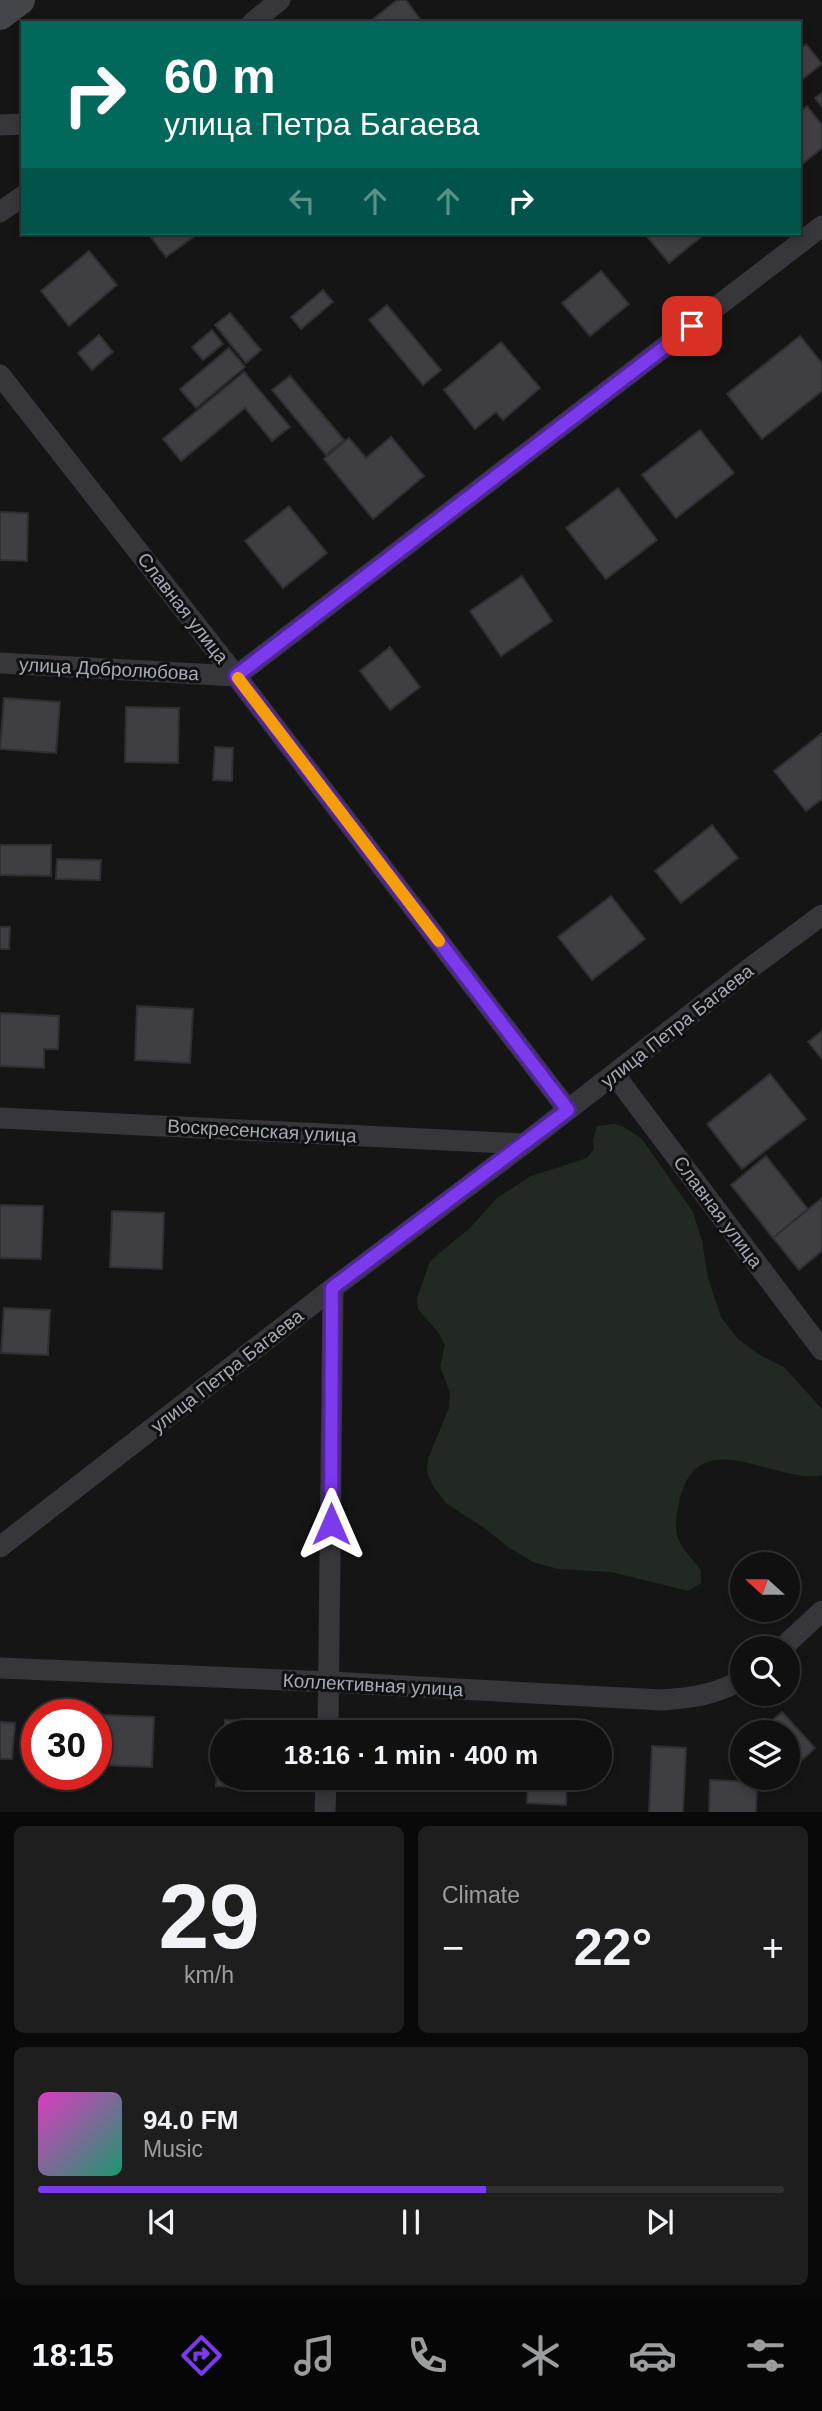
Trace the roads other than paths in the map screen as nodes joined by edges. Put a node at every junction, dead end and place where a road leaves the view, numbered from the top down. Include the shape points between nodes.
1 (20, 0) edge
2 (280, 0) edge
3 (0, 15) edge
4 (254, 21) edge
5 (21, 124) edge
6 (0, 125) edge
7 (21, 197) edge
8 (0, 212) edge
9 (822, 226) edge
10 (0, 375) edge
11 (0, 663) edge
12 (236, 676) junction
13 (822, 915) edge
14 (614, 1074) junction
15 (568, 1110) junction
16 (0, 1118) edge
17 (524, 1144) junction
18 (332, 1288) junction
19 (822, 1350) edge
20 (0, 1547) edge
21 (822, 1611) edge
22 (795, 1636) edge
23 (0, 1668) edge
24 (330, 1682) junction
25 (730, 1686) edge
26 (328, 1720) edge
27 (326, 1790) edge
28 (325, 1812) edge

1 - 3 street
2 - 4 street
5 - 6 street
7 - 8 street
9 - 12 street
10 - 12 street, Славная улица
11 - 12 street, улица Добролюбова
12 - 15 street, Славная улица
13 - 14 street, улица Петра Багаева
14 - 15 street, улица Петра Багаева
14 - 19 street, Славная улица
15 - 17 street, улица Петра Багаева
16 - 17 street, Воскресенская улица
17 - 18 street, улица Петра Багаева
18 - 20 street, улица Петра Багаева
18 - 24 street
21 - 22 street
23 - 24 street, Коллективная улица
24 - 25 street, Коллективная улица via 661,1700 694,1698
24 - 26 street
27 - 28 street

